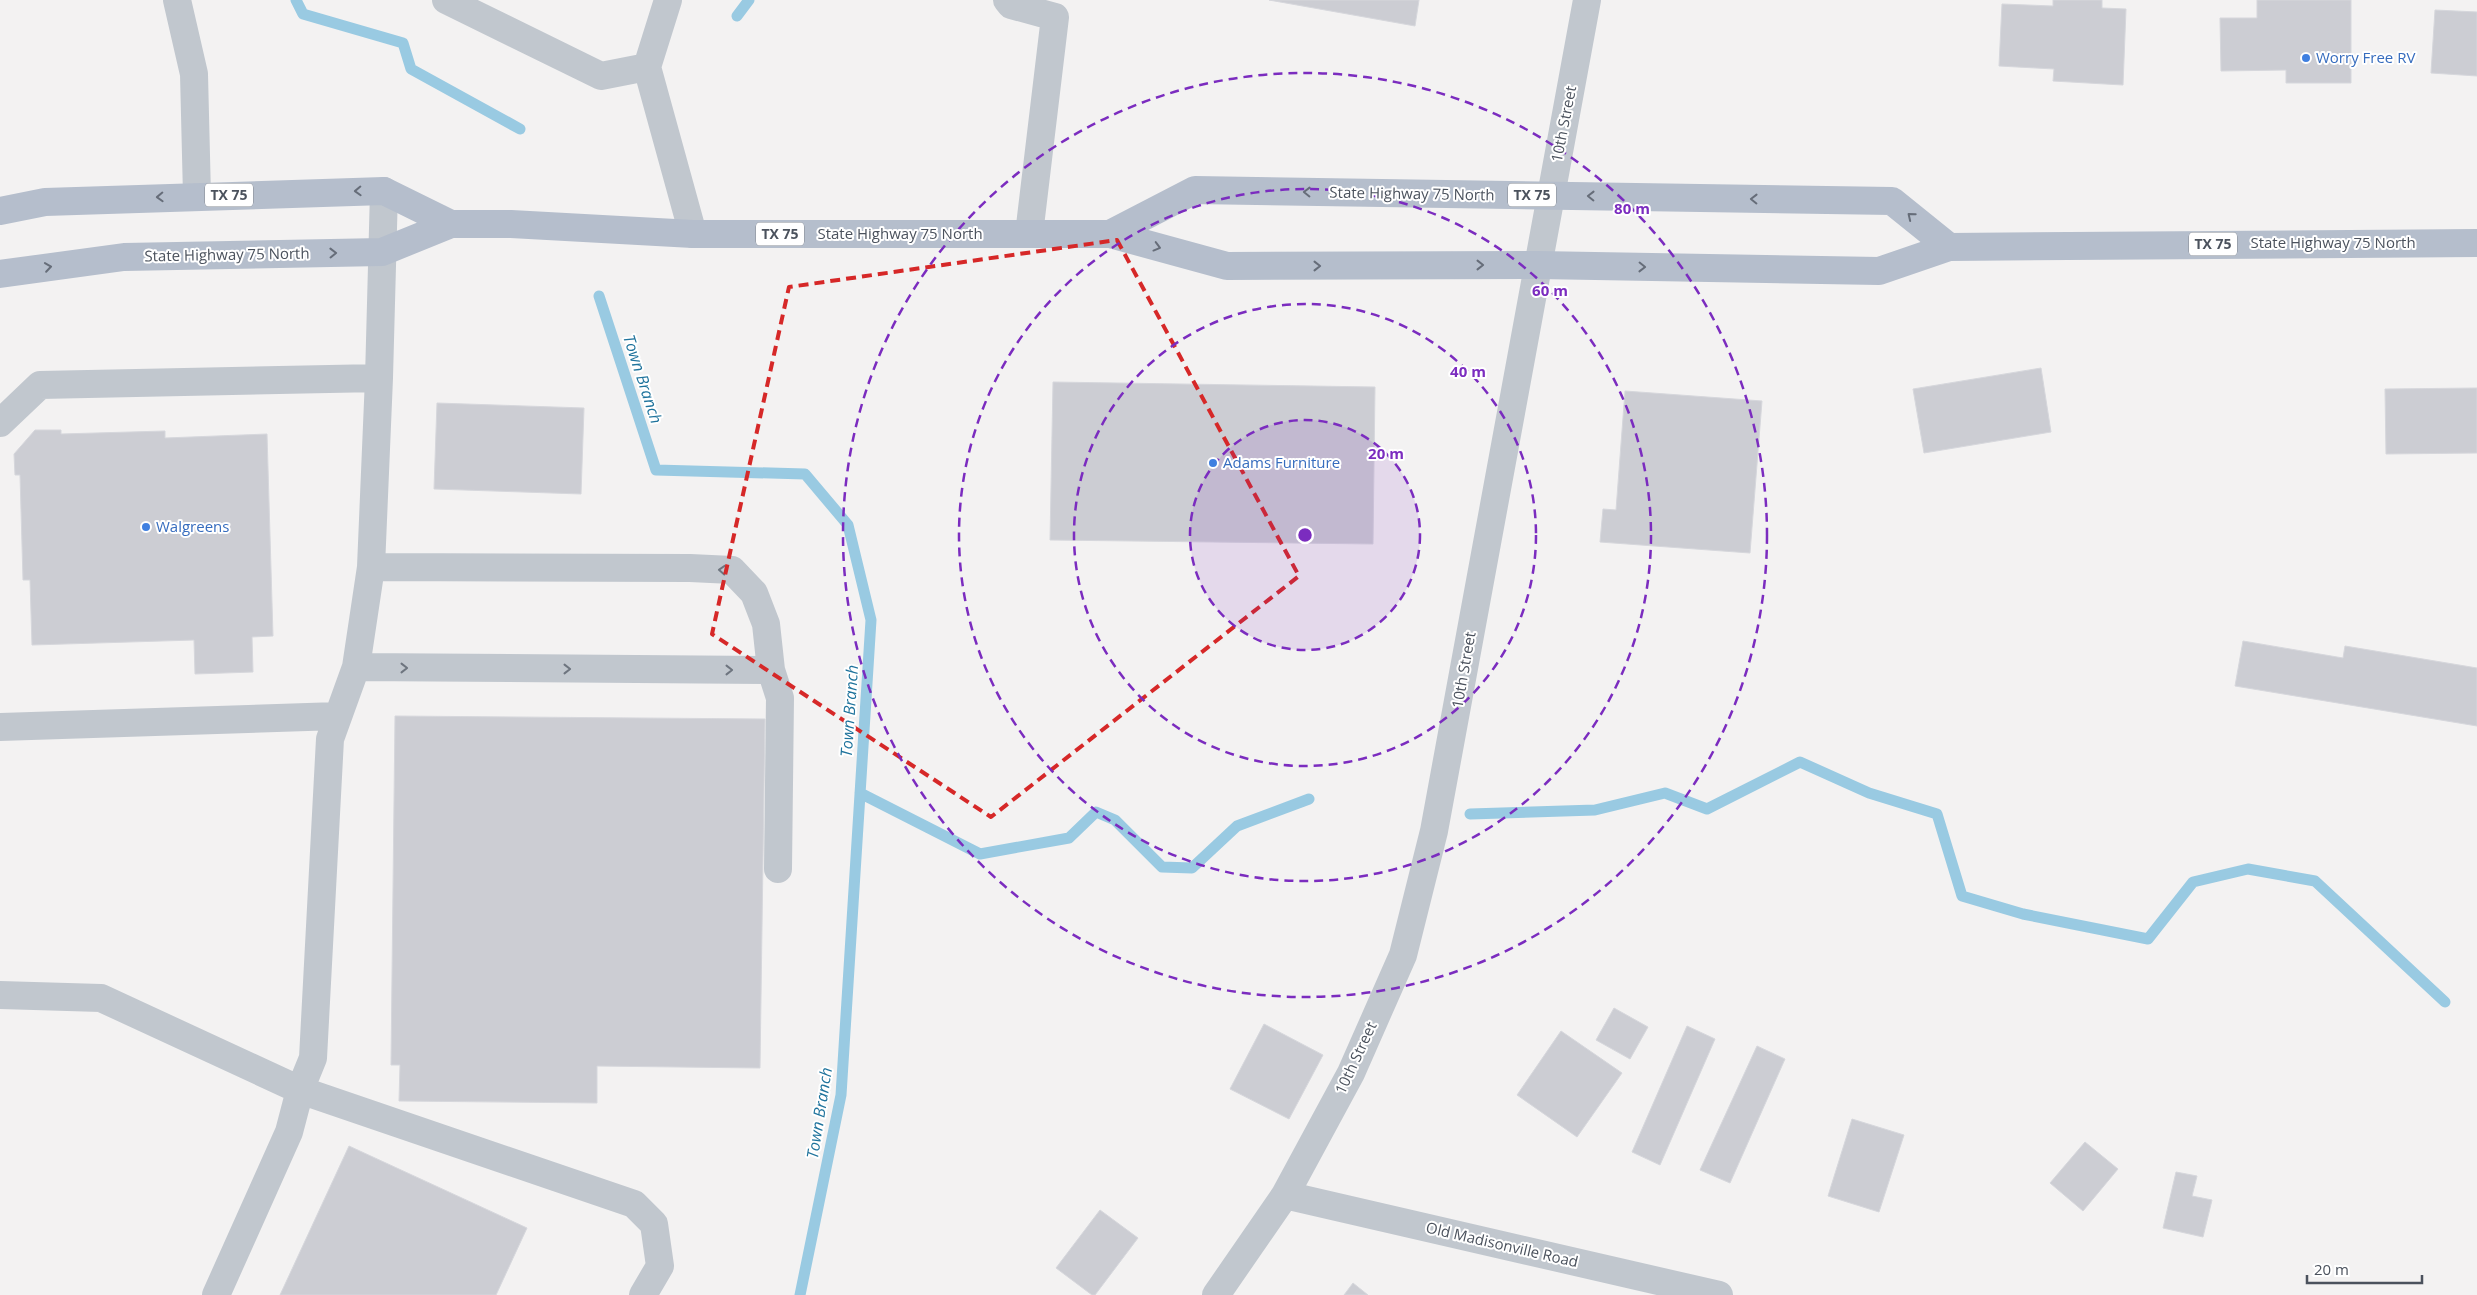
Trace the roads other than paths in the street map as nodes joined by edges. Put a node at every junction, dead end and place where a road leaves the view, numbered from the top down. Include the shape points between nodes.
1 (178, 0) edge
2 (446, 0) edge
3 (668, 0) edge
4 (1007, 0) edge
5 (1587, 0) edge
6 (647, 67) junction
7 (384, 190) junction
8 (197, 196) junction
9 (1550, 196) junction
10 (0, 212) edge
11 (451, 224) junction
12 (693, 234) junction
13 (1029, 234) junction
14 (1110, 234) junction
15 (2477, 243) edge
16 (1948, 247) junction
17 (382, 252) junction
18 (1538, 265) junction
19 (0, 274) edge
20 (379, 378) junction
21 (0, 423) edge
22 (371, 567) junction
23 (356, 667) junction
24 (771, 670) junction
25 (338, 716) junction
26 (0, 727) edge
27 (778, 869) dead end
28 (0, 996) edge
29 (300, 1090) junction
30 (1285, 1195) junction
31 (216, 1295) edge
32 (643, 1295) edge
33 (1216, 1295) edge
34 (1718, 1295) edge

1 - 8 street via 194,74
2 - 6 street via 601,76
3 - 6 street
4 - 13 street via 1011,5 1055,17
5 - 9 street, 10th Street
6 - 12 street
7 -> 8 main road, State Highway 75 North / TX 75
7 - 11 main road, State Highway 75 North / TX 75
7 - 17 street
8 -> 10 main road, State Highway 75 North / TX 75 via 46,202
9 -> 14 main road, State Highway 75 North / TX 75 via 1195,190
16 -> 9 main road, State Highway 75 North / TX 75 via 1892,201
9 - 18 street, 10th Street
11 - 12 main road, State Highway 75 North / TX 75
11 - 17 main road, State Highway 75 North / TX 75
12 - 13 main road, State Highway 75 North / TX 75
13 - 14 main road, State Highway 75 North / TX 75
14 -> 18 main road, State Highway 75 North / TX 75 via 1227,266
15 - 16 main road, State Highway 75 North / TX 75
18 -> 16 main road, State Highway 75 North / TX 75 via 1879,271
19 -> 17 main road, State Highway 75 North / TX 75 via 124,257
17 - 20 street
18 - 30 street, 10th Street via 1434,831 1403,955 1351,1073
20 - 21 street via 40,385
20 - 22 street
22 - 23 street
24 -> 22 street via 766,624 754,594 732,570
23 -> 24 street
23 - 25 street
24 - 27 street via 780,698
25 - 26 street
25 - 29 street via 330,739 314,1058
28 - 29 street via 101,998
29 - 31 street via 289,1132
29 - 32 street via 634,1204 654,1224 660,1266
30 - 33 street, 10th Street
30 - 34 street, Old Madisonville Road

